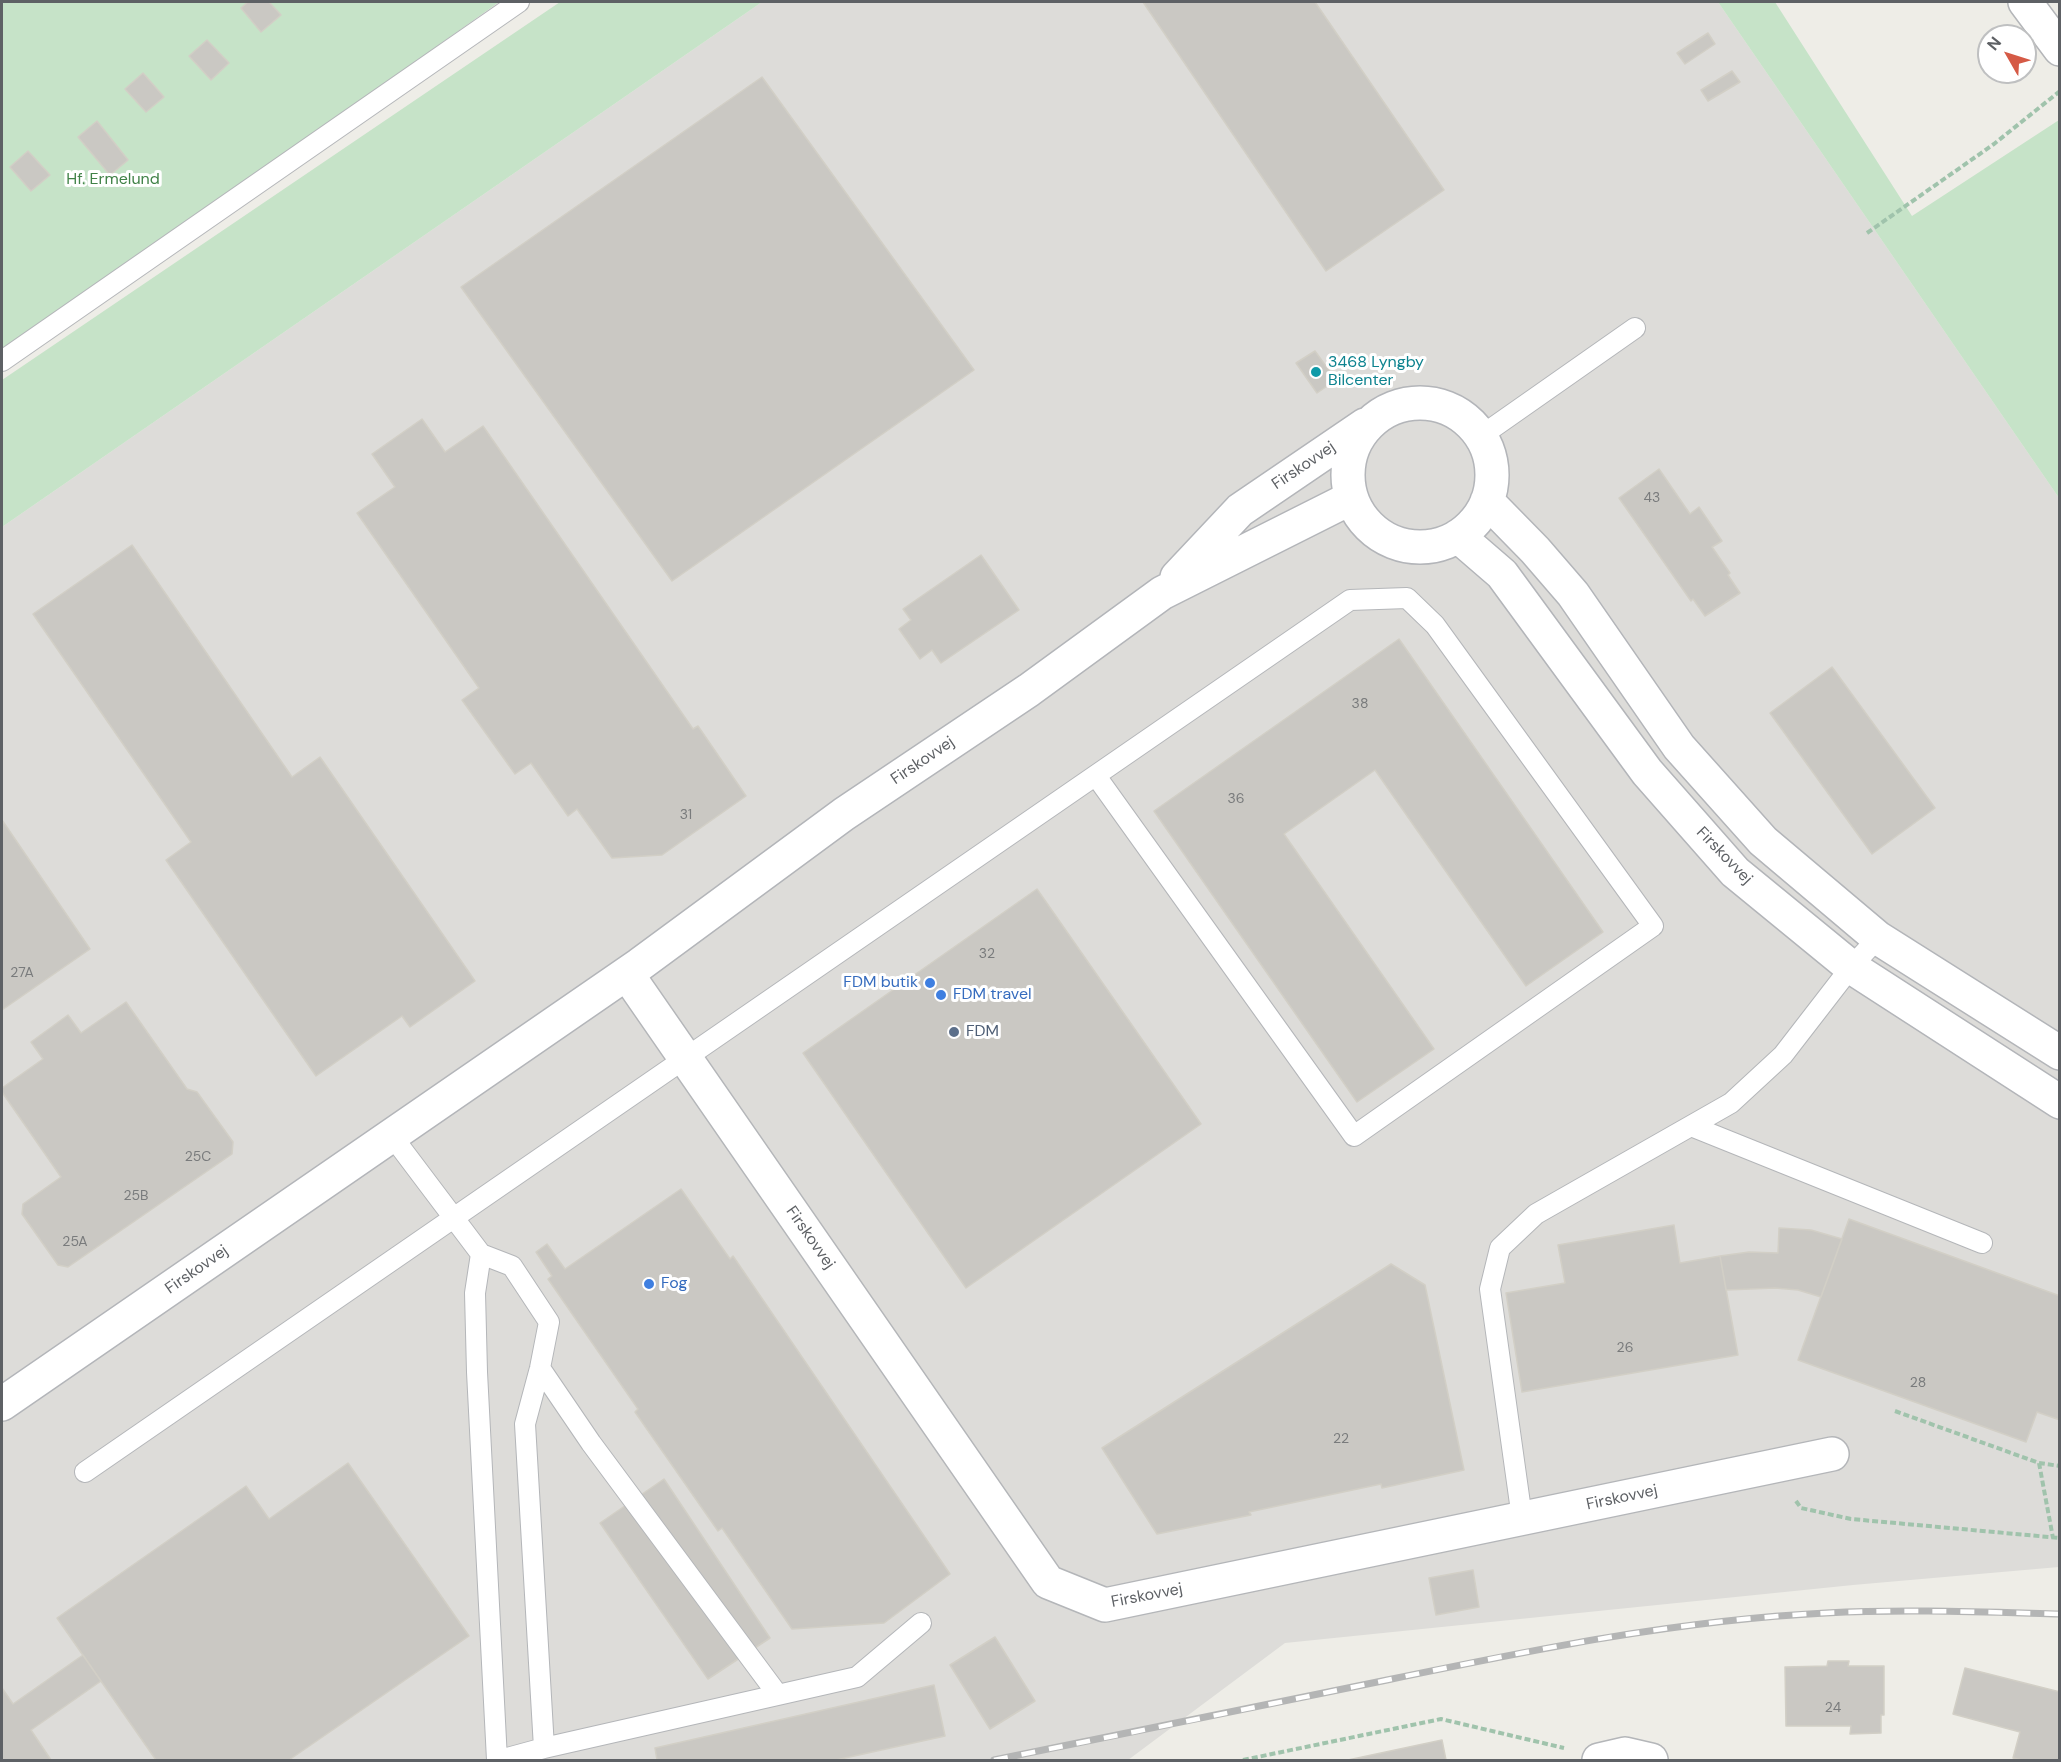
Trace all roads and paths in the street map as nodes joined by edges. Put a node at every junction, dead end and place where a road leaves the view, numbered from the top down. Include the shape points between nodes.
1 (519, 2) edge
2 (2025, 2) edge
3 (2060, 49) edge
4 (2060, 91) edge
5 (1867, 233) dead end
6 (1635, 328) dead end
7 (2, 361) edge
8 (1373, 419) junction
9 (1481, 436) junction
10 (1351, 498) junction
11 (1487, 501) junction
12 (1458, 536) junction
13 (1162, 593) junction
14 (1096, 776) junction
15 (1878, 938) junction
16 (1851, 967) junction
17 (627, 974) junction
18 (2060, 1053) edge
19 (685, 1058) junction
20 (2060, 1102) edge
21 (1691, 1126) junction
22 (392, 1136) junction
23 (454, 1218) junction
24 (1982, 1243) dead end
25 (481, 1254) junction
26 (540, 1368) junction
27 (2, 1404) edge
28 (1895, 1411) dead end
29 (1832, 1454) dead end
30 (2039, 1463) junction
31 (2060, 1466) edge
32 (86, 1472) dead end
33 (1522, 1518) junction
34 (1851, 1519) dead end
35 (2053, 1538) junction
36 (2060, 1539) edge
37 (921, 1623) dead end
38 (778, 1695) junction
39 (544, 1748) junction
40 (1585, 1758) edge
41 (498, 1761) edge
42 (1243, 1761) edge
43 (1651, 1761) edge

1 - 7 lane
2 - 3 street
4 - 5 path via 1994,144
6 - 9 lane
8 - 9 street via 1404,404 1439,405 1469,422
8 - 10 street via 1350,455
8 - 13 street, Firskovvej via 1240,510
9 - 11 street via 1490,456 1492,479
10 - 12 street via 1361,517 1395,543 1416,547 1438,545
10 - 13 street, Firskovvej
11 - 12 street
11 - 15 street via 1573,594 1679,747 1763,841
12 - 16 street, Firskovvej via 1502,574 1647,772 1736,872
13 - 17 street, Firskovvej via 1029,690 844,814
14 - 14 lane via 1350,600 1407,598 1435,625 1653,926 1354,1136
14 - 19 lane
15 - 16 lane
15 - 18 street
16 - 20 street, Firskovvej
16 - 21 lane via 1783,1055 1731,1103
17 - 19 street, Firskovvej
17 - 22 street, Firskovvej
19 - 23 lane
19 - 33 street, Firskovvej via 1048,1582 1105,1605
21 - 24 lane
21 - 33 lane via 1536,1214 1500,1248 1490,1289
22 - 23 lane
22 - 27 street, Firskovvej
23 - 25 lane
23 - 32 lane
25 - 26 lane via 512,1266 549,1322
25 - 41 lane via 475,1293 477,1372
26 - 38 lane
26 - 39 lane via 525,1424
28 - 30 path
29 - 33 street, Firskovvej
30 - 31 path
30 - 35 path
34 - 35 path
35 - 36 path
37 - 38 lane via 857,1677
38 - 39 lane
39 - 41 lane
40 - 42 path via 1565,1749 1441,1719
40 - 43 street via 1625,1754

